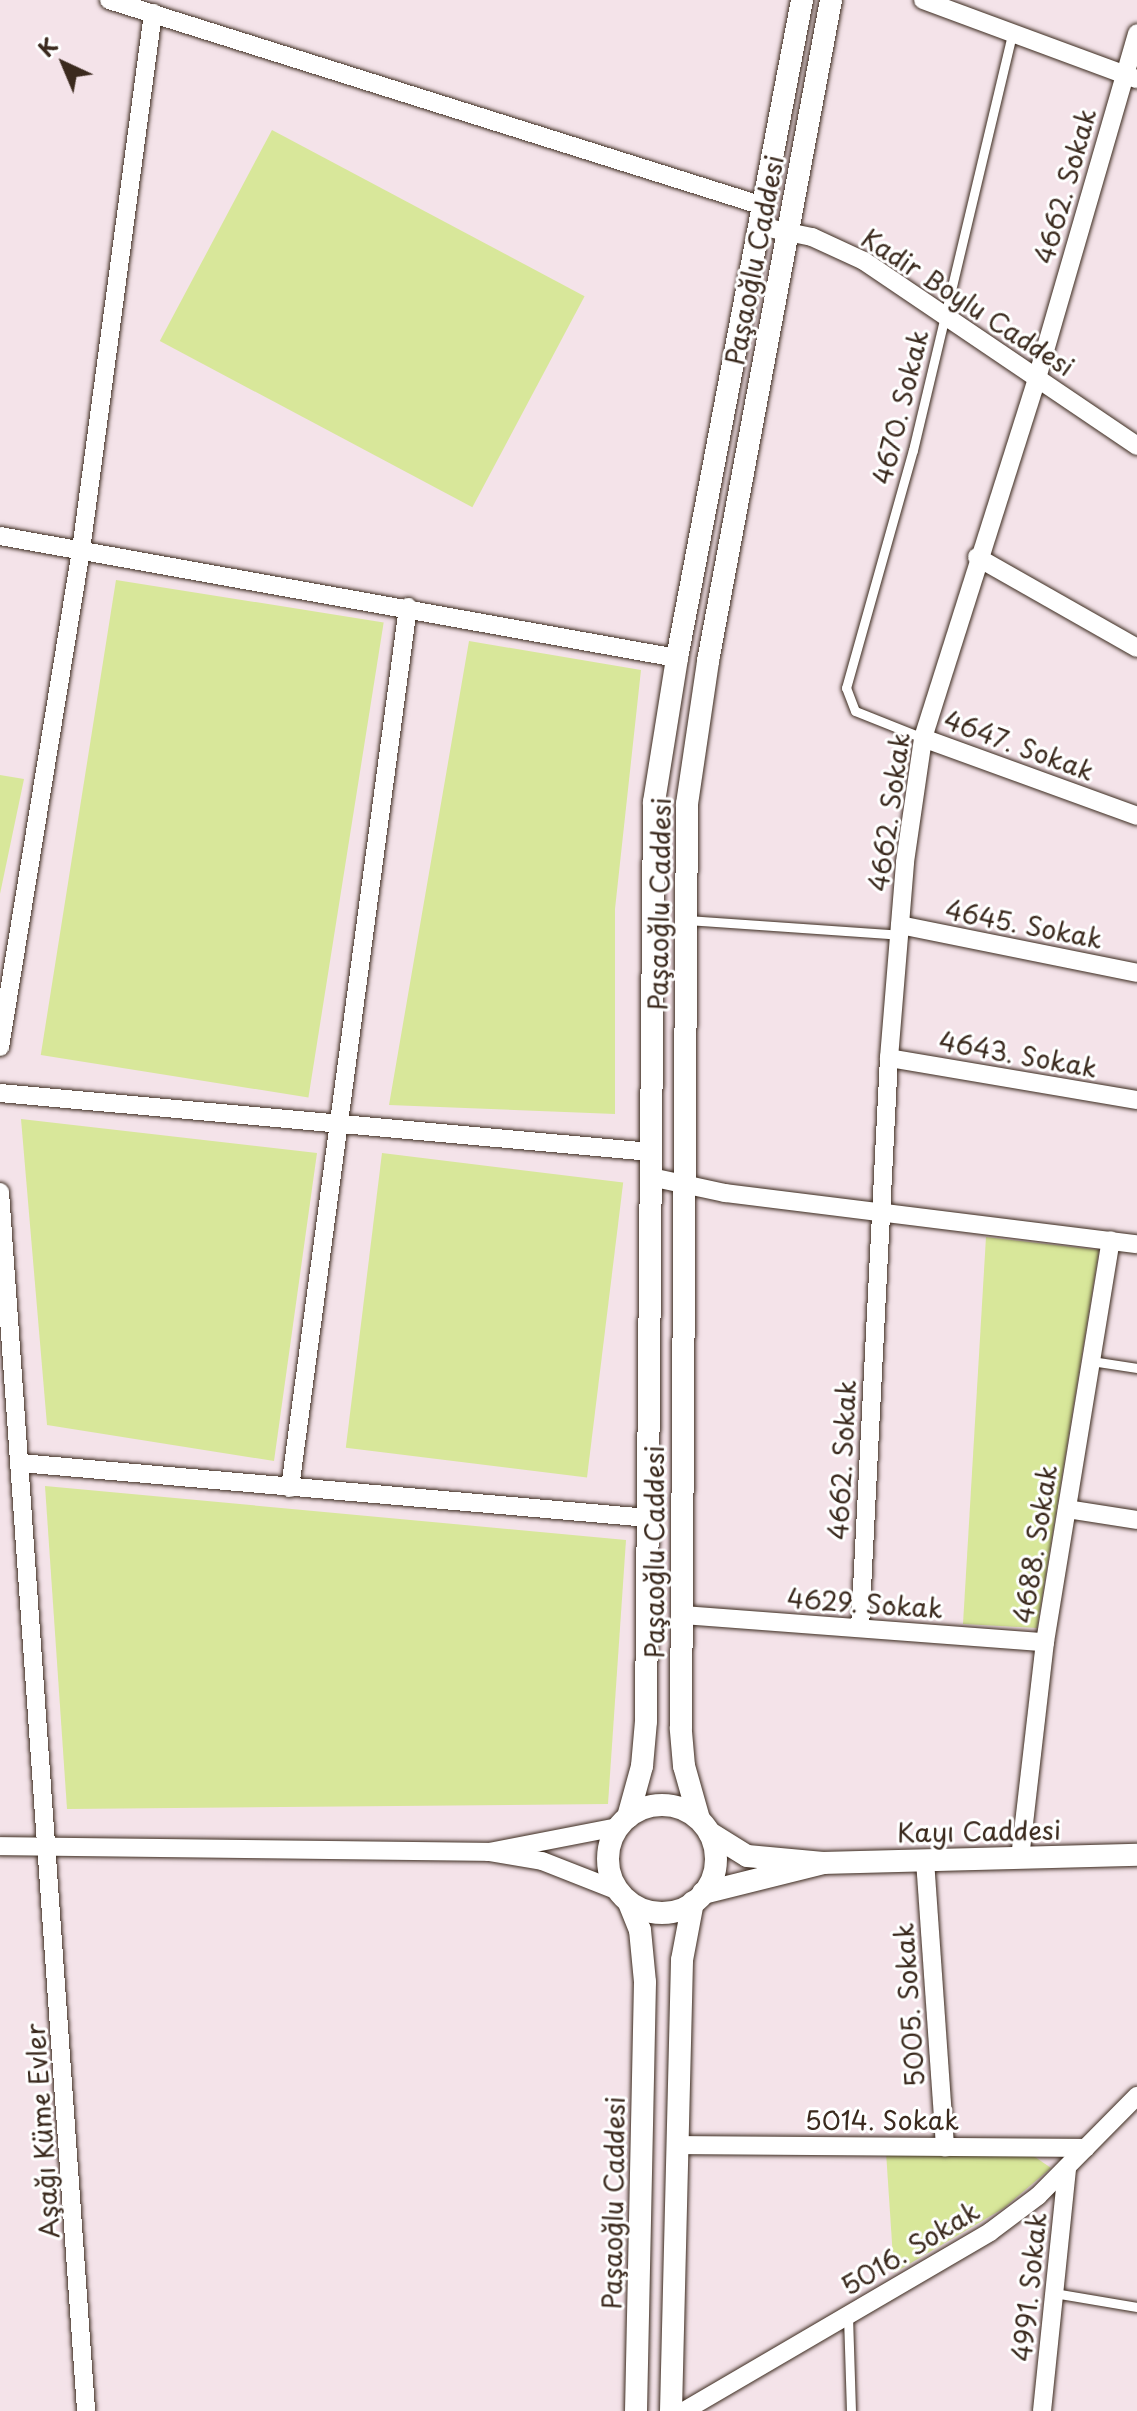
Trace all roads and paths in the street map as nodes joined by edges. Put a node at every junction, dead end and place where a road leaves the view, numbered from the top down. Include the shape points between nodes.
1 (109, 0) edge
2 (802, 0) edge
3 (831, 0) edge
4 (923, 0) edge
5 (153, 13) junction
6 (1012, 33) junction
7 (1137, 33) edge
8 (1130, 77) edge
9 (761, 216) junction
10 (788, 232) junction
11 (945, 315) junction
12 (1037, 378) junction
13 (1136, 442) edge
14 (0, 536) edge
15 (81, 550) junction
16 (977, 557) junction
17 (408, 607) junction
18 (1137, 648) edge
19 (677, 658) junction
20 (846, 696) joint
21 (923, 738) junction
22 (1137, 816) edge
23 (685, 920) junction
24 (900, 930) junction
25 (1137, 973) edge
26 (0, 1047) edge
27 (889, 1058) junction
28 (0, 1093) edge
29 (1137, 1100) edge
30 (338, 1126) junction
31 (651, 1152) junction
32 (651, 1177) junction
33 (684, 1185) junction
34 (0, 1192) edge
35 (881, 1212) junction
36 (1111, 1240) junction
37 (1137, 1244) edge
38 (1091, 1361) junction
39 (1137, 1368) edge
40 (20, 1463) junction
41 (290, 1488) junction
42 (1067, 1509) junction
43 (649, 1518) junction
44 (1137, 1520) edge
45 (682, 1615) junction
46 (860, 1628) junction
47 (1045, 1642) junction
48 (623, 1822) junction
49 (705, 1826) junction
50 (0, 1846) edge
51 (49, 1848) junction
52 (489, 1852) junction
53 (1137, 1855) edge
54 (1020, 1858) junction
55 (925, 1860) junction
56 (823, 1863) junction
57 (623, 1896) junction
58 (698, 1898) junction
59 (1137, 2096) edge
60 (678, 2145) junction
61 (945, 2147) junction
62 (1086, 2148) junction
63 (1067, 2167) junction
64 (1054, 2293) junction
65 (1137, 2307) edge
66 (848, 2316) junction
67 (86, 2411) edge
68 (636, 2411) edge
69 (671, 2411) edge
70 (684, 2411) edge
71 (851, 2411) edge
72 (1042, 2411) edge

1 - 5 street, Kadir Boylu Caddesi
2 - 9 street, Paşaoğlu Caddesi
3 - 10 street, Paşaoğlu Caddesi
4 - 6 street
5 - 9 street, Kadir Boylu Caddesi
5 - 15 street
6 - 8 street
6 - 11 lane, 4670. Sokak
7 - 8 street, 4662. Sokak
8 - 12 street, 4662. Sokak
9 - 10 street, Kadir Boylu Caddesi
9 - 19 street, Paşaoğlu Caddesi
10 - 11 street, Kadir Boylu Caddesi via 864,261
10 - 23 street, Paşaoğlu Caddesi via 694,741
11 - 12 street, Kadir Boylu Caddesi
11 - 20 lane, 4670. Sokak
12 - 13 street, Kadir Boylu Caddesi
12 - 16 street, 4662. Sokak
14 - 15 street
15 - 17 street
15 - 26 street
16 - 18 street
16 - 21 street, 4662. Sokak
17 - 19 street
17 - 30 street
19 - 31 street, Paşaoğlu Caddesi via 654,802
20 - 21 lane, 4647. Sokak via 855,711
21 - 22 street, 4647. Sokak
21 - 24 street, 4662. Sokak
23 - 24 lane, 4645. Sokak
23 - 33 street, Paşaoğlu Caddesi
24 - 25 street, 4645. Sokak
24 - 27 street, 4662. Sokak
27 - 29 street, 4643. Sokak
27 - 35 street, 4662. Sokak
28 - 30 street
30 - 31 street
30 - 41 street
31 - 32 street, Paşaoğlu Caddesi
32 - 33 street
32 - 43 street, Paşaoğlu Caddesi
33 - 35 street
33 - 45 street, Paşaoğlu Caddesi
34 - 40 street, Aşağı Küme Evler
35 - 36 street
35 - 46 street, 4662. Sokak
36 - 37 street
36 - 38 street, 4688. Sokak
38 - 39 lane
38 - 42 street, 4688. Sokak
40 - 41 street
40 - 51 street, Aşağı Küme Evler
41 - 43 street
42 - 44 street
42 - 47 street, 4688. Sokak
43 - 48 street, Paşaoğlu Caddesi via 646,1721 642,1766
45 - 46 street, 4629. Sokak
45 - 49 street, Paşaoğlu Caddesi via 683,1749
46 - 47 street, 4629. Sokak
47 - 54 street, 4688. Sokak
48 - 49 street via 651,1805 669,1805
48 - 52 street
48 - 57 street via 607,1854
49 - 56 street, Kayı Caddesi via 747,1856
49 - 58 street via 715,1867
50 - 51 street
51 - 52 street
51 - 67 street, Aşağı Küme Evler
52 - 57 street via 568,1869
53 - 54 street, Kayı Caddesi
54 - 55 street, Kayı Caddesi
55 - 56 street, Kayı Caddesi
55 - 61 street, 5005. Sokak
56 - 58 street, Kayı Caddesi
57 - 58 street via 665,1913
57 - 68 street, Paşaoğlu Caddesi via 640,1930 645,1982
58 - 60 street via 682,1960
59 - 62 street, 5016. Sokak
60 - 61 street, 5014. Sokak
60 - 69 street
61 - 62 street, 5014. Sokak
62 - 63 street, 5016. Sokak
63 - 64 street, 4991. Sokak
63 - 66 street, 5016. Sokak via 990,2232
64 - 65 lane
64 - 72 street, 4991. Sokak
66 - 70 street, 5016. Sokak
66 - 71 lane

